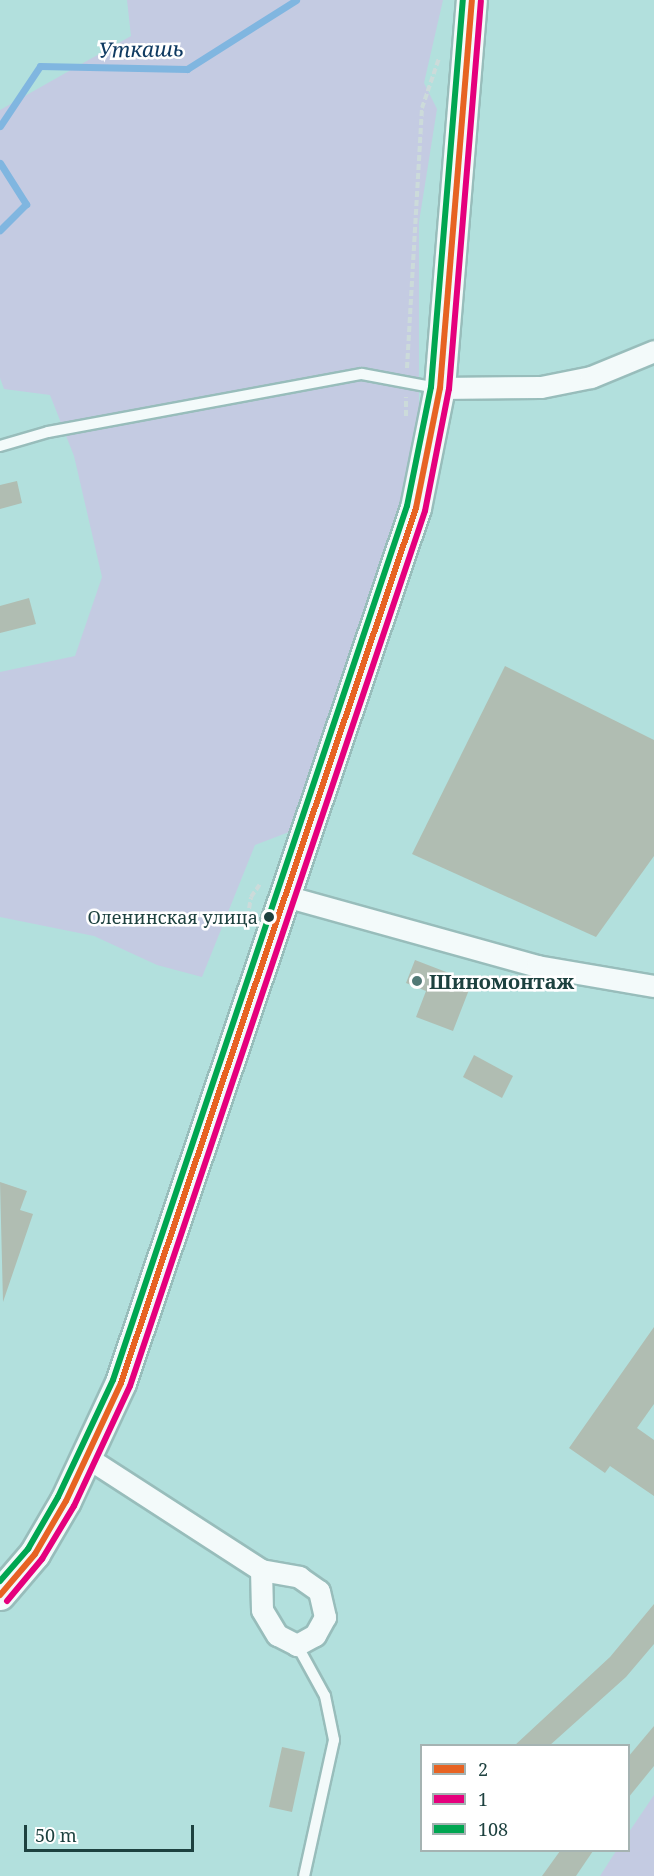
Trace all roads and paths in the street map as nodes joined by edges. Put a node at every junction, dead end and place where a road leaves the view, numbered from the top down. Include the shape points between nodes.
1 (472, 0) edge
2 (441, 53) dead end
3 (654, 351) edge
4 (406, 382) junction
5 (440, 388) junction
6 (406, 426) dead end
7 (0, 446) edge
8 (274, 887) junction
9 (247, 934) dead end
10 (654, 986) edge
11 (88, 1458) junction
12 (261, 1570) junction
13 (0, 1595) edge
14 (297, 1645) junction
15 (304, 1876) edge

1 - 5 street
2 - 4 path via 422,108
3 - 5 street via 591,377 541,387
4 - 5 lane
4 - 6 path
4 - 7 lane via 362,374 48,432
5 - 8 street via 416,508
8 - 9 path via 245,915
8 - 10 street via 537,966
8 - 11 street via 142,1325
11 - 12 street
11 - 13 street via 35,1554
12 - 14 street via 262,1610 277,1635
12 - 14 street via 299,1577 319,1591 325,1617 315,1635
14 - 15 lane via 325,1696 334,1740

